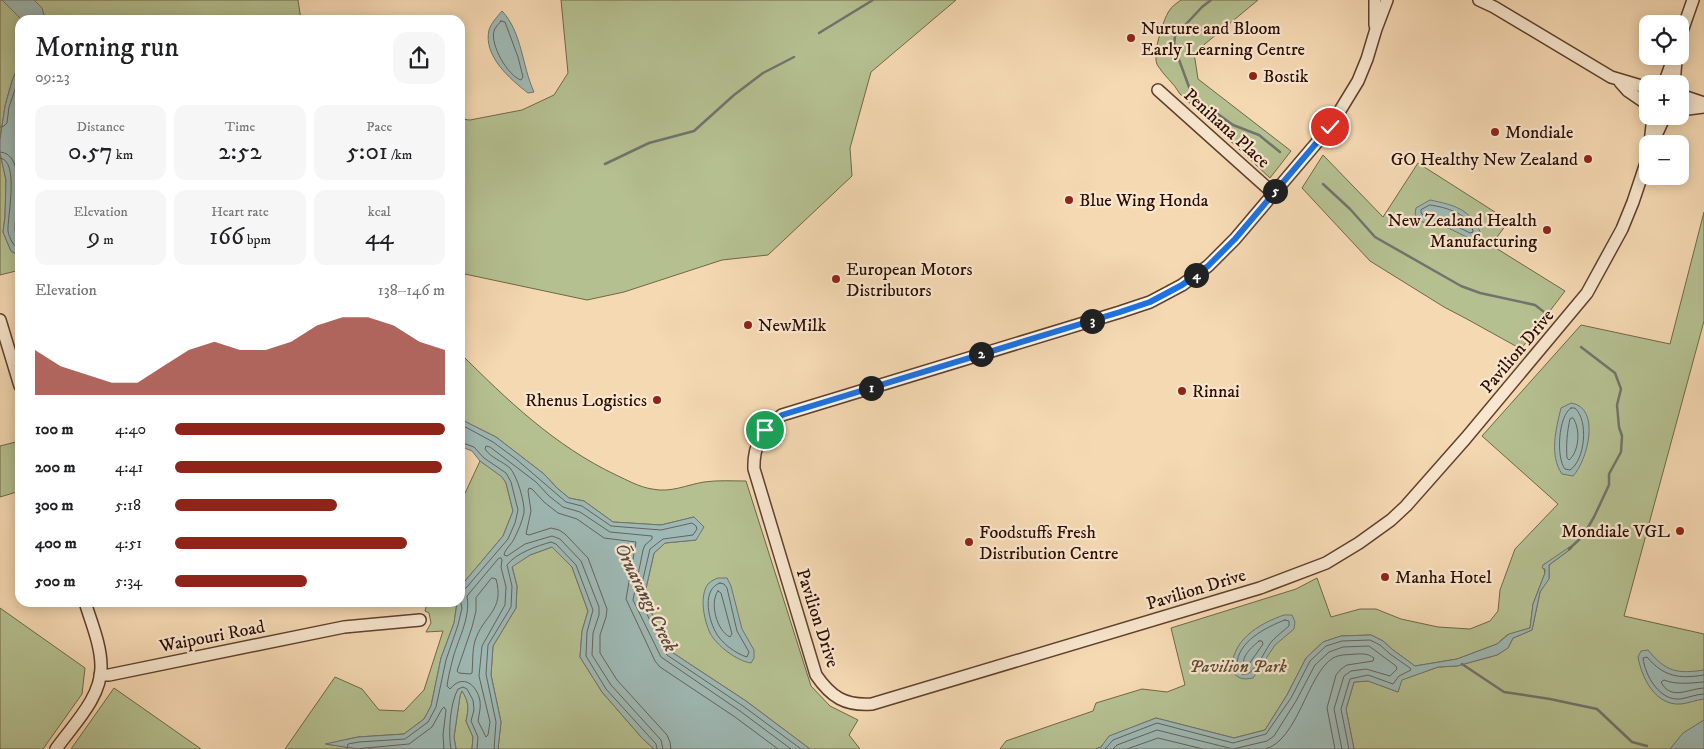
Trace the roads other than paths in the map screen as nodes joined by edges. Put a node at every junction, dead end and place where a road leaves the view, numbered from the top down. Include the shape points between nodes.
1 (1375, 0) edge
2 (1387, 0) edge
3 (1479, 0) edge
4 (1693, 0) edge
5 (1688, 15) edge
6 (1376, 29) junction
7 (1617, 79) junction
8 (1639, 85) edge
9 (1158, 90) dead end
10 (1639, 98) edge
11 (1689, 99) edge
12 (1704, 103) edge
13 (1704, 107) edge
14 (1689, 109) edge
15 (1639, 184) edge
16 (1273, 193) junction
17 (0, 320) edge
18 (15, 370) edge
19 (86, 607) edge
20 (420, 620) dead end
21 (100, 675) junction
22 (56, 749) edge

1 - 6 street, Pavilion Drive
2 - 6 street, Pavilion Drive
3 - 7 street
4 - 5 street
6 - 16 street, Pavilion Drive via 1358,81 1330,127
7 - 8 street
7 - 10 street
9 - 16 street, Penihana Place
11 - 12 street
13 - 14 street
15 - 16 street, Pavilion Drive via 1622,230 1587,293 1406,506 1360,543 1326,562 1260,588 872,704 859,705 831,694 816,675 754,470 755,450 765,430 782,415 1150,302 1208,266
17 - 18 street
19 - 21 street via 99,651
20 - 21 street, Waipouri Road via 344,627
21 - 22 street via 89,702

